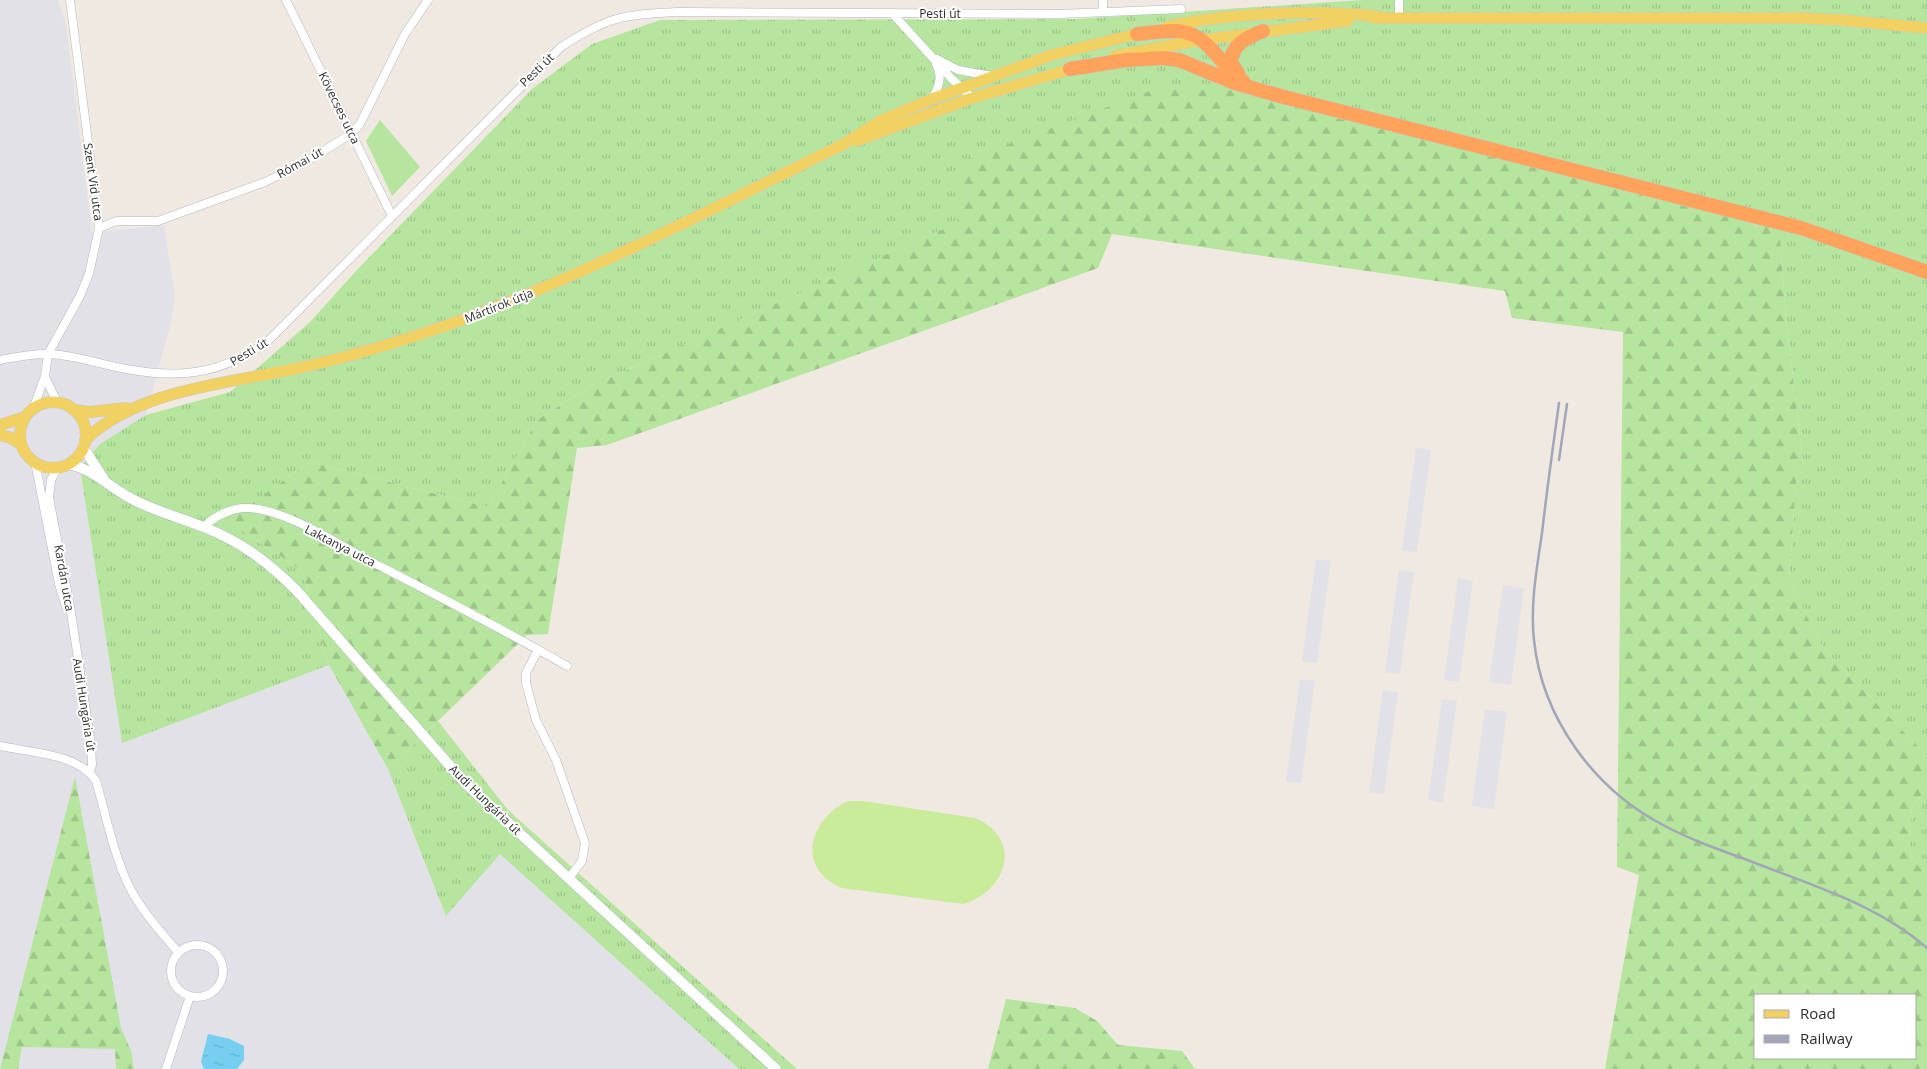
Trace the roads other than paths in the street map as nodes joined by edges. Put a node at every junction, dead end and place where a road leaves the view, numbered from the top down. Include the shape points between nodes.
1 (70, 0) edge
2 (286, 0) edge
3 (428, 0) edge
4 (1103, 0) edge
5 (1399, 0) edge
6 (1181, 9) dead end
7 (1103, 12) junction
8 (892, 14) junction
9 (1399, 16) junction
10 (1381, 17) junction
11 (1927, 28) edge
12 (1263, 31) junction
13 (1137, 34) junction
14 (1201, 40) junction
15 (930, 53) junction
16 (1070, 70) junction
17 (994, 76) junction
18 (1250, 86) junction
19 (962, 88) junction
20 (932, 98) junction
21 (972, 98) junction
22 (351, 134) junction
23 (844, 144) junction
24 (392, 216) junction
25 (99, 228) junction
26 (1927, 272) edge
27 (48, 354) junction
28 (0, 360) edge
29 (45, 376) junction
30 (57, 402) junction
31 (133, 408) junction
32 (74, 410) junction
33 (29, 413) junction
34 (0, 425) edge
35 (0, 435) edge
36 (21, 444) junction
37 (84, 444) junction
38 (35, 462) junction
39 (63, 466) junction
40 (107, 483) junction
41 (204, 527) junction
42 (70, 620) junction
43 (538, 650) junction
44 (567, 666) dead end
45 (0, 746) edge
46 (90, 771) junction
47 (570, 878) junction
48 (178, 952) junction
49 (190, 996) junction
50 (166, 1069) edge
51 (776, 1069) edge

1 - 25 street, Szent Vid utca
2 - 22 street, Kövecses utca
3 - 22 street, Római út via 405,34 360,124
4 - 7 street
5 - 9 street
6 - 7 street, Pesti út
7 - 8 street, Pesti út
8 - 15 street
8 - 24 street, Pesti út via 678,12 626,15 591,27 561,47
9 - 10 main road
9 - 11 main road via 1798,18
10 - 12 main road
10 - 13 main road via 1362,14 1282,15 1212,20
12 - 14 main road
12 - 18 highway via 1243,40 1231,58 1237,72
13 - 14 highway via 1184,32
13 - 17 main road via 1052,55
14 - 16 main road via 1128,53
14 - 18 highway via 1226,68
15 - 17 street via 958,70
15 - 19 street
15 - 20 street via 940,77 939,87
16 - 18 highway via 1126,60 1163,58 1180,60
16 - 21 main road
17 - 19 main road
18 - 26 highway via 1800,228
19 - 20 main road
19 - 21 street
20 - 23 main road via 880,121
21 - 23 main road
22 - 24 street, Kövecses utca
22 - 25 street, Római út via 302,164 227,197 158,221 116,221
23 - 31 main road, Mártírok útja via 557,283 471,318 372,350 186,392
24 - 27 street, Pesti út via 269,340 224,367 174,374 132,370
25 - 27 street, Szent Vid utca via 86,281
27 - 28 street, Pesti út
27 - 29 street, Szent Vid utca
29 - 30 street
29 - 33 street, Szent Vid utca
30 - 32 main road, Mártírok útja
30 - 33 main road via 48,402
31 - 32 main road, Mártírok útja via 90,412
31 - 37 main road, Mártírok útja via 102,425
32 - 37 main road via 82,420
33 - 34 main road
33 - 36 main road via 20,432
35 - 36 main road
36 - 38 main road
37 - 39 main road, Mártírok útja via 78,456
37 - 40 street
38 - 39 main road via 50,467
38 - 42 street, Kardán utca via 58,584
39 - 40 street via 80,466
39 - 42 street, Kardán utca via 50,480 49,498
40 - 41 street via 134,500
41 - 43 street, Laktanya utca via 218,516 247,508 290,520
41 - 47 street, Audi Hungária út via 251,551 285,579 465,783
42 - 46 street, Audi Hungária út via 90,744
43 - 44 street, Laktanya utca
43 - 47 street via 526,673 526,683 536,720 556,760 585,843 582,861
45 - 46 street via 75,761
46 - 48 street, Audi Hungária út via 129,886 153,923
47 - 51 street, Audi Hungária út
48 - 49 street via 171,966 172,979 179,990
48 - 49 street via 189,946 203,946 217,954 222,963 217,988 204,996
49 - 50 street

